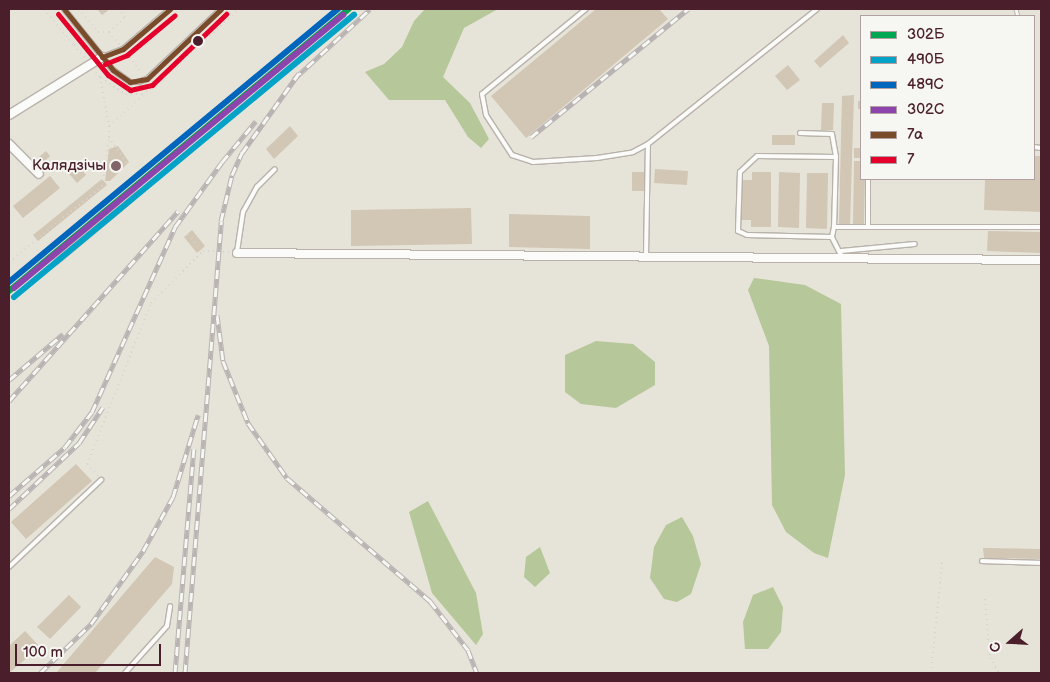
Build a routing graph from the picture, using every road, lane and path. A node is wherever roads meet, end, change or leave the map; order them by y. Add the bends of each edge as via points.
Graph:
1 (44, 9) edge
2 (64, 9) edge
3 (118, 9) edge
4 (170, 9) edge
5 (221, 9) edge
6 (239, 9) edge
7 (586, 9) edge
8 (817, 9) edge
9 (98, 32) dead end
10 (109, 32) dead end
11 (85, 36) junction
12 (74, 45) junction
13 (102, 57) junction
14 (89, 64) junction
15 (100, 77) junction
16 (145, 93) junction
17 (9, 115) edge
18 (109, 126) junction
19 (800, 134) dead end
20 (109, 138) junction
21 (9, 144) edge
22 (648, 144) junction
23 (836, 157) junction
24 (126, 164) dead end
25 (275, 169) dead end
26 (39, 174) dead end
27 (868, 180) edge
28 (106, 183) dead end
29 (102, 186) junction
30 (146, 187) dead end
31 (834, 227) junction
32 (868, 227) junction
33 (1041, 227) edge
34 (188, 234) dead end
35 (832, 238) junction
36 (915, 244) dead end
37 (203, 251) junction
38 (237, 253) junction
39 (842, 255) junction
40 (646, 256) junction
41 (1041, 260) edge
42 (9, 262) edge
43 (9, 301) edge
44 (102, 480) joint
45 (982, 561) dead end
46 (942, 562) dead end
47 (1041, 563) edge
48 (9, 567) edge
49 (985, 599) dead end
50 (170, 606) dead end
51 (126, 673) edge
52 (931, 673) edge
53 (999, 673) edge

1 - 12 path
2 - 11 lane
3 - 10 path via 126,17
4 - 13 lane via 123,49
5 - 13 lane via 148,79 130,82
6 - 16 path
7 - 22 lane via 482,94 486,115 512,155 533,162 597,158 633,152
8 - 22 lane
9 - 11 path
11 - 12 path
11 - 13 lane
12 - 14 path
13 - 14 street
14 - 15 path
14 - 17 street
15 - 16 path via 126,94
15 - 18 path
16 - 18 path
18 - 20 path
19 - 23 lane via 832,134
20 - 24 path
20 - 29 path
21 - 26 street
22 - 40 lane
23 - 31 lane
23 - 35 lane via 757,156 740,172 738,231 747,235
25 - 38 lane via 257,188 243,212
27 - 32 lane
28 - 29 path
29 - 42 path
30 - 43 path
31 - 32 lane
31 - 35 lane
32 - 33 lane
34 - 37 path
35 - 39 lane
36 - 39 lane
37 - 38 path
37 - 44 path via 151,303 87,464
38 - 40 street
39 - 40 street
39 - 41 street
44 - 48 lane
45 - 47 lane
46 - 52 path
49 - 53 path via 990,658
50 - 51 lane via 168,626

